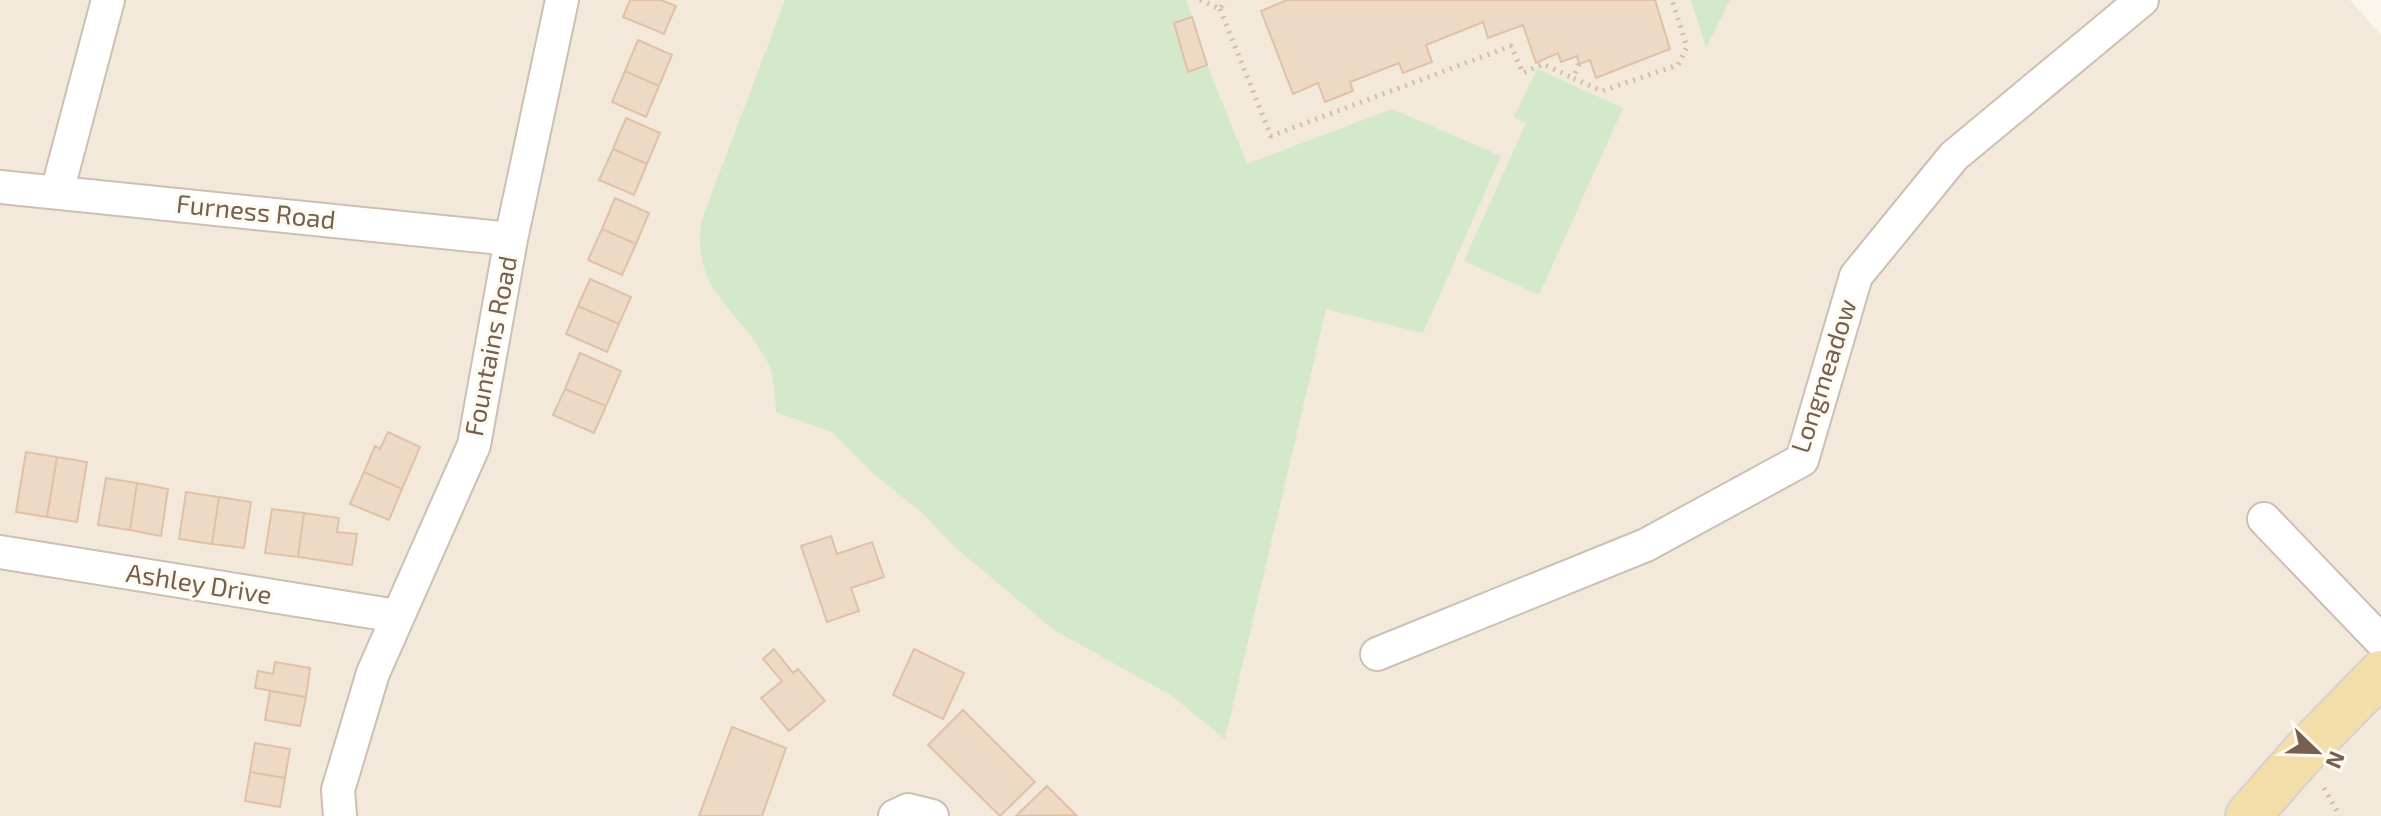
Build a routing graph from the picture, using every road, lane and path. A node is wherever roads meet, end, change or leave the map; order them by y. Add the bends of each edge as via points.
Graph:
1 (108, 0) edge
2 (562, 0) edge
3 (1200, 0) edge
4 (1225, 0) edge
5 (1672, 0) edge
6 (2142, 0) edge
7 (1220, 9) junction
8 (1579, 64) dead end
9 (1573, 78) junction
10 (0, 187) edge
11 (57, 192) junction
12 (511, 239) junction
13 (2264, 519) dead end
14 (0, 552) edge
15 (397, 616) junction
16 (2381, 641) edge
17 (1377, 654) dead end
18 (2381, 673) edge
19 (340, 816) edge
20 (895, 816) edge
21 (932, 816) edge
22 (2248, 816) edge

1 - 11 street
2 - 12 street, Fountains Road
3 - 7 path
4 - 7 path
5 - 9 path via 1687,47 1678,65 1602,91
6 - 17 street, Longmeadow via 1954,156 1856,276 1802,460 1646,545
7 - 9 path via 1271,136 1511,46 1523,73 1543,64
8 - 9 path
10 - 11 street, Furness Road
11 - 12 street, Furness Road
12 - 15 street, Fountains Road via 474,445
13 - 16 street
14 - 15 street, Ashley Drive
15 - 19 street, Fountains Road via 373,673 338,790
18 - 22 main road
20 - 21 street via 908,810

